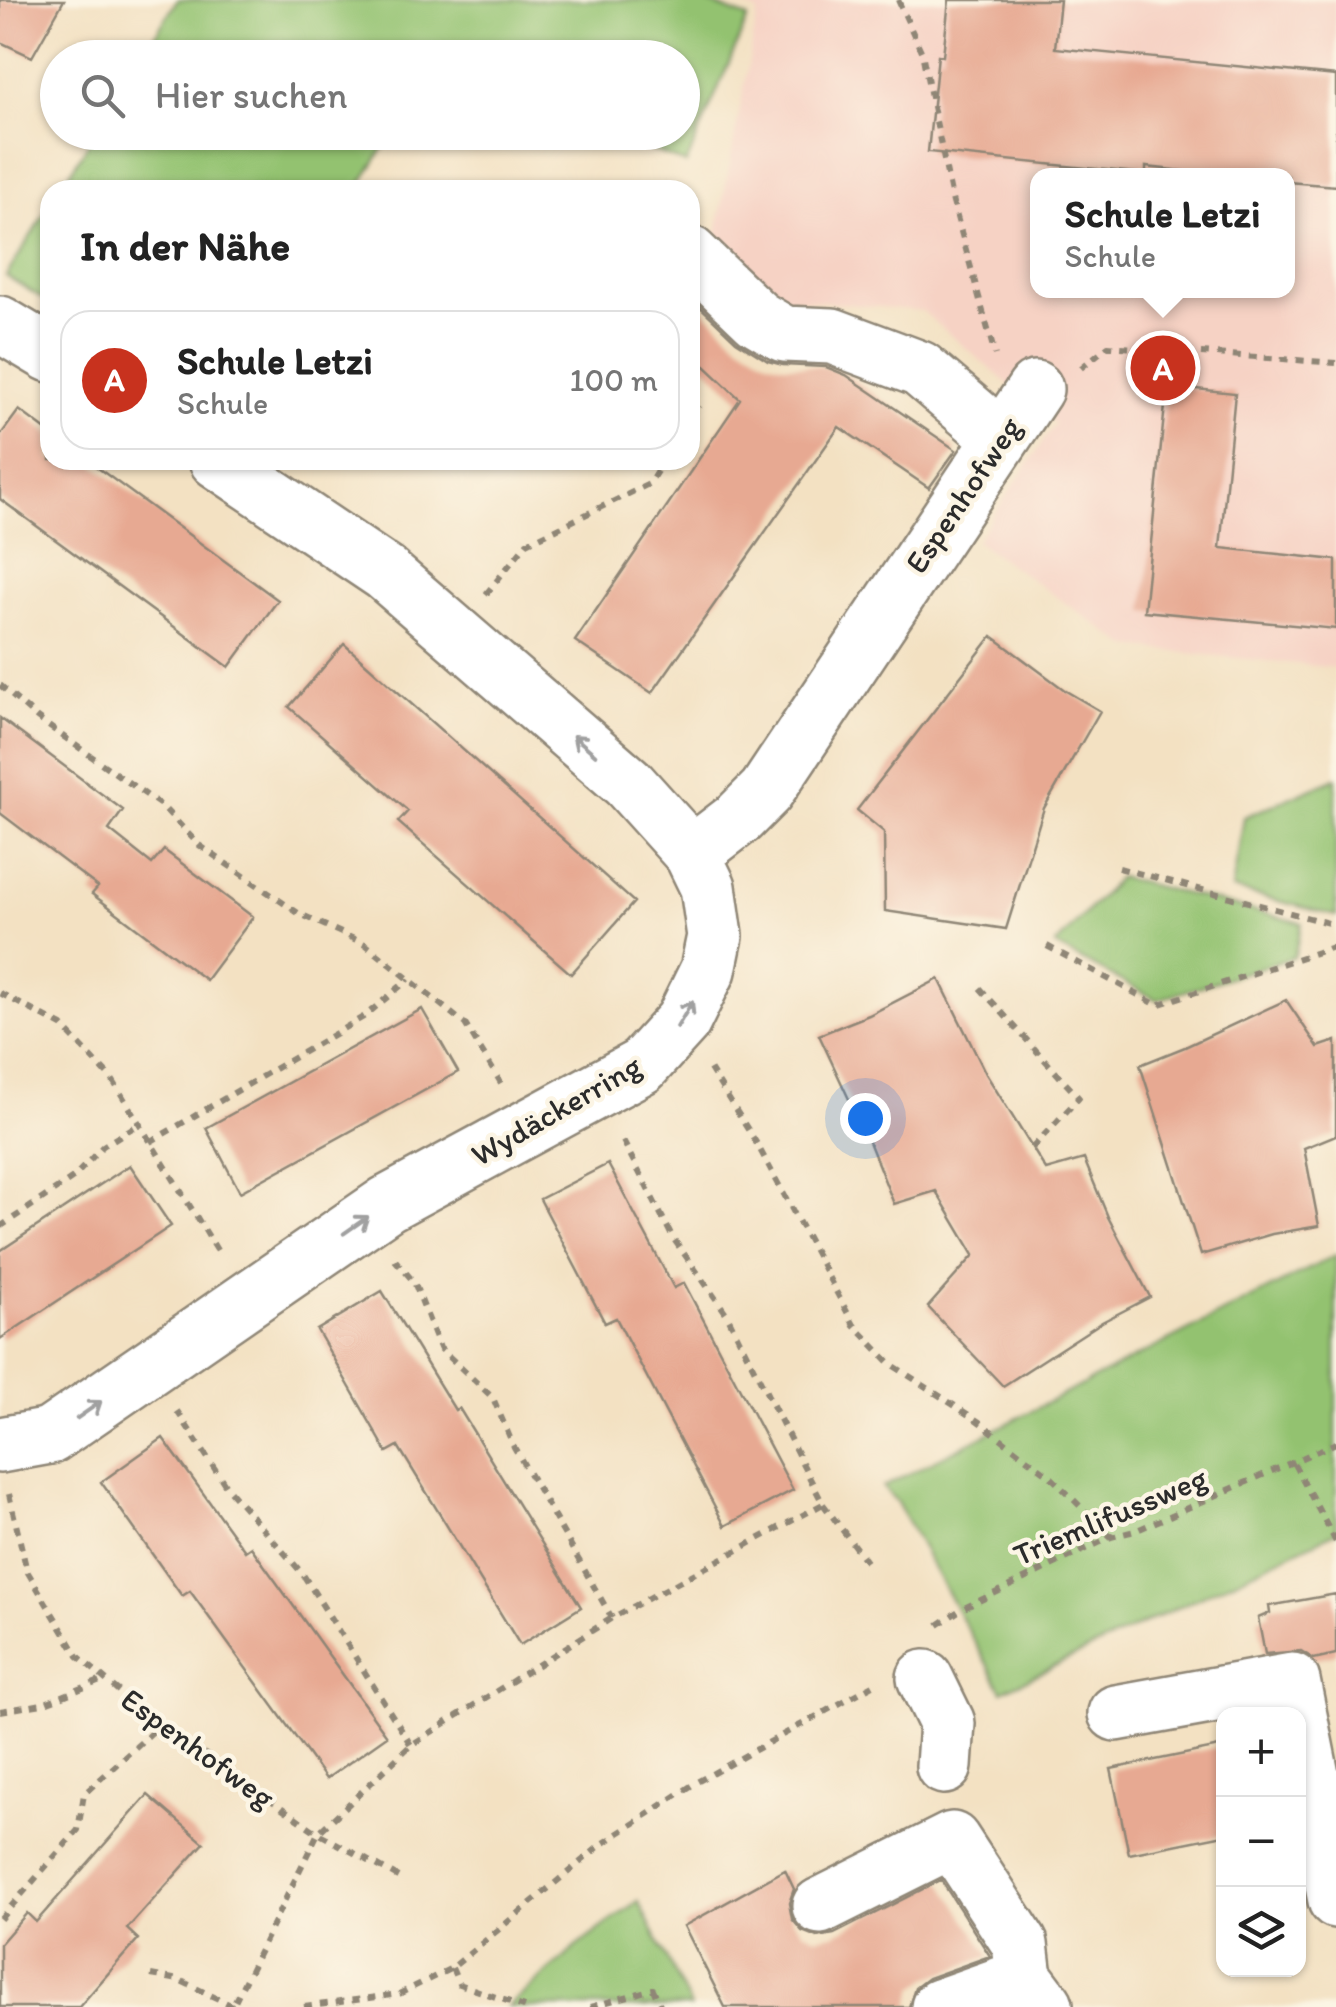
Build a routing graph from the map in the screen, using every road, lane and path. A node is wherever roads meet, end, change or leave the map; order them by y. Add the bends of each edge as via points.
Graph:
1 (898, 0) edge
2 (700, 264) edge
3 (0, 324) edge
4 (40, 348) edge
5 (1336, 363) edge
6 (1018, 412) junction
7 (233, 470) edge
8 (658, 470) edge
9 (482, 599) dead end
10 (0, 685) edge
11 (692, 854) junction
12 (1119, 868) dead end
13 (1336, 925) edge
14 (1046, 946) dead end
15 (1336, 946) edge
16 (410, 979) junction
17 (980, 988) dead end
18 (0, 993) edge
19 (709, 1067) dead end
20 (510, 1097) dead end
21 (139, 1124) junction
22 (615, 1125) dead end
23 (150, 1142) junction
24 (1032, 1148) dead end
25 (0, 1227) edge
26 (390, 1254) dead end
27 (224, 1260) dead end
28 (172, 1402) dead end
29 (1336, 1443) edge
30 (3, 1464) edge
31 (1294, 1464) junction
32 (823, 1504) junction
33 (1111, 1537) junction
34 (1336, 1542) edge
35 (870, 1567) dead end
36 (612, 1618) junction
37 (913, 1662) junction
38 (105, 1679) junction
39 (0, 1711) edge
40 (1116, 1713) dead end
41 (160, 1724) junction
42 (411, 1745) junction
43 (944, 1766) dead end
44 (318, 1833) junction
45 (398, 1877) dead end
46 (1336, 1900) edge
47 (820, 1906) dead end
48 (0, 1920) edge
49 (452, 1968) junction
50 (151, 1975) dead end
51 (1036, 1992) edge
52 (233, 2006) edge
53 (304, 2007) edge
54 (524, 2007) edge
55 (590, 2007) edge
56 (660, 2007) edge
57 (939, 2007) edge

1 - 6 path via 922,53 952,199 1000,373
2 - 6 street via 784,334 832,336
3 - 4 street
5 - 6 path, Espenhofweg via 1108,346 1086,361 1064,394
6 - 11 street, Espenhofweg via 766,791
11 -> 7 street, Wydäckerring via 628,783 385,573
8 - 9 path via 649,484 527,543
10 - 16 path via 162,806 199,845 298,913 365,944
30 -> 11 street, Wydäckerring via 387,1204 642,1066 684,1021 708,970 714,916
12 - 13 path
14 - 15 path via 1157,1004
16 - 20 path via 466,1024
16 - 23 path via 365,1016
17 - 24 path via 1079,1098
18 - 21 path via 62,1026 112,1079
19 - 33 path via 758,1144 854,1326 891,1364 1050,1476
21 - 23 path
21 - 25 path
22 - 32 path via 673,1238 726,1312
23 - 27 path
26 - 36 path via 414,1282 440,1348 494,1398 514,1447
28 - 42 path via 228,1489 302,1572
29 - 31 path, Triemlifussweg
30 - 38 path, Espenhofweg via 27,1571 78,1656
31 - 33 path, Triemlifussweg
31 - 34 path
32 - 35 path
32 - 36 path
33 - 37 path, Triemlifussweg via 960,1610
36 - 42 path
37 - 43 street via 947,1723
37 - 49 path, Triemlifussweg via 697,1782 601,1845
38 - 39 path via 44,1704
38 - 41 path, Espenhofweg
40 - 46 street via 1292,1682
41 - 44 path, Espenhofweg
41 - 48 path via 84,1794 78,1830
42 - 44 path
44 - 45 path, Espenhofweg
44 - 52 path
47 - 51 street via 952,1840 1020,1944
49 - 53 path, Triemlifussweg via 399,1994
49 - 54 path via 459,1984
50 - 52 path via 179,1980
51 - 57 street
55 - 56 path via 652,1988

